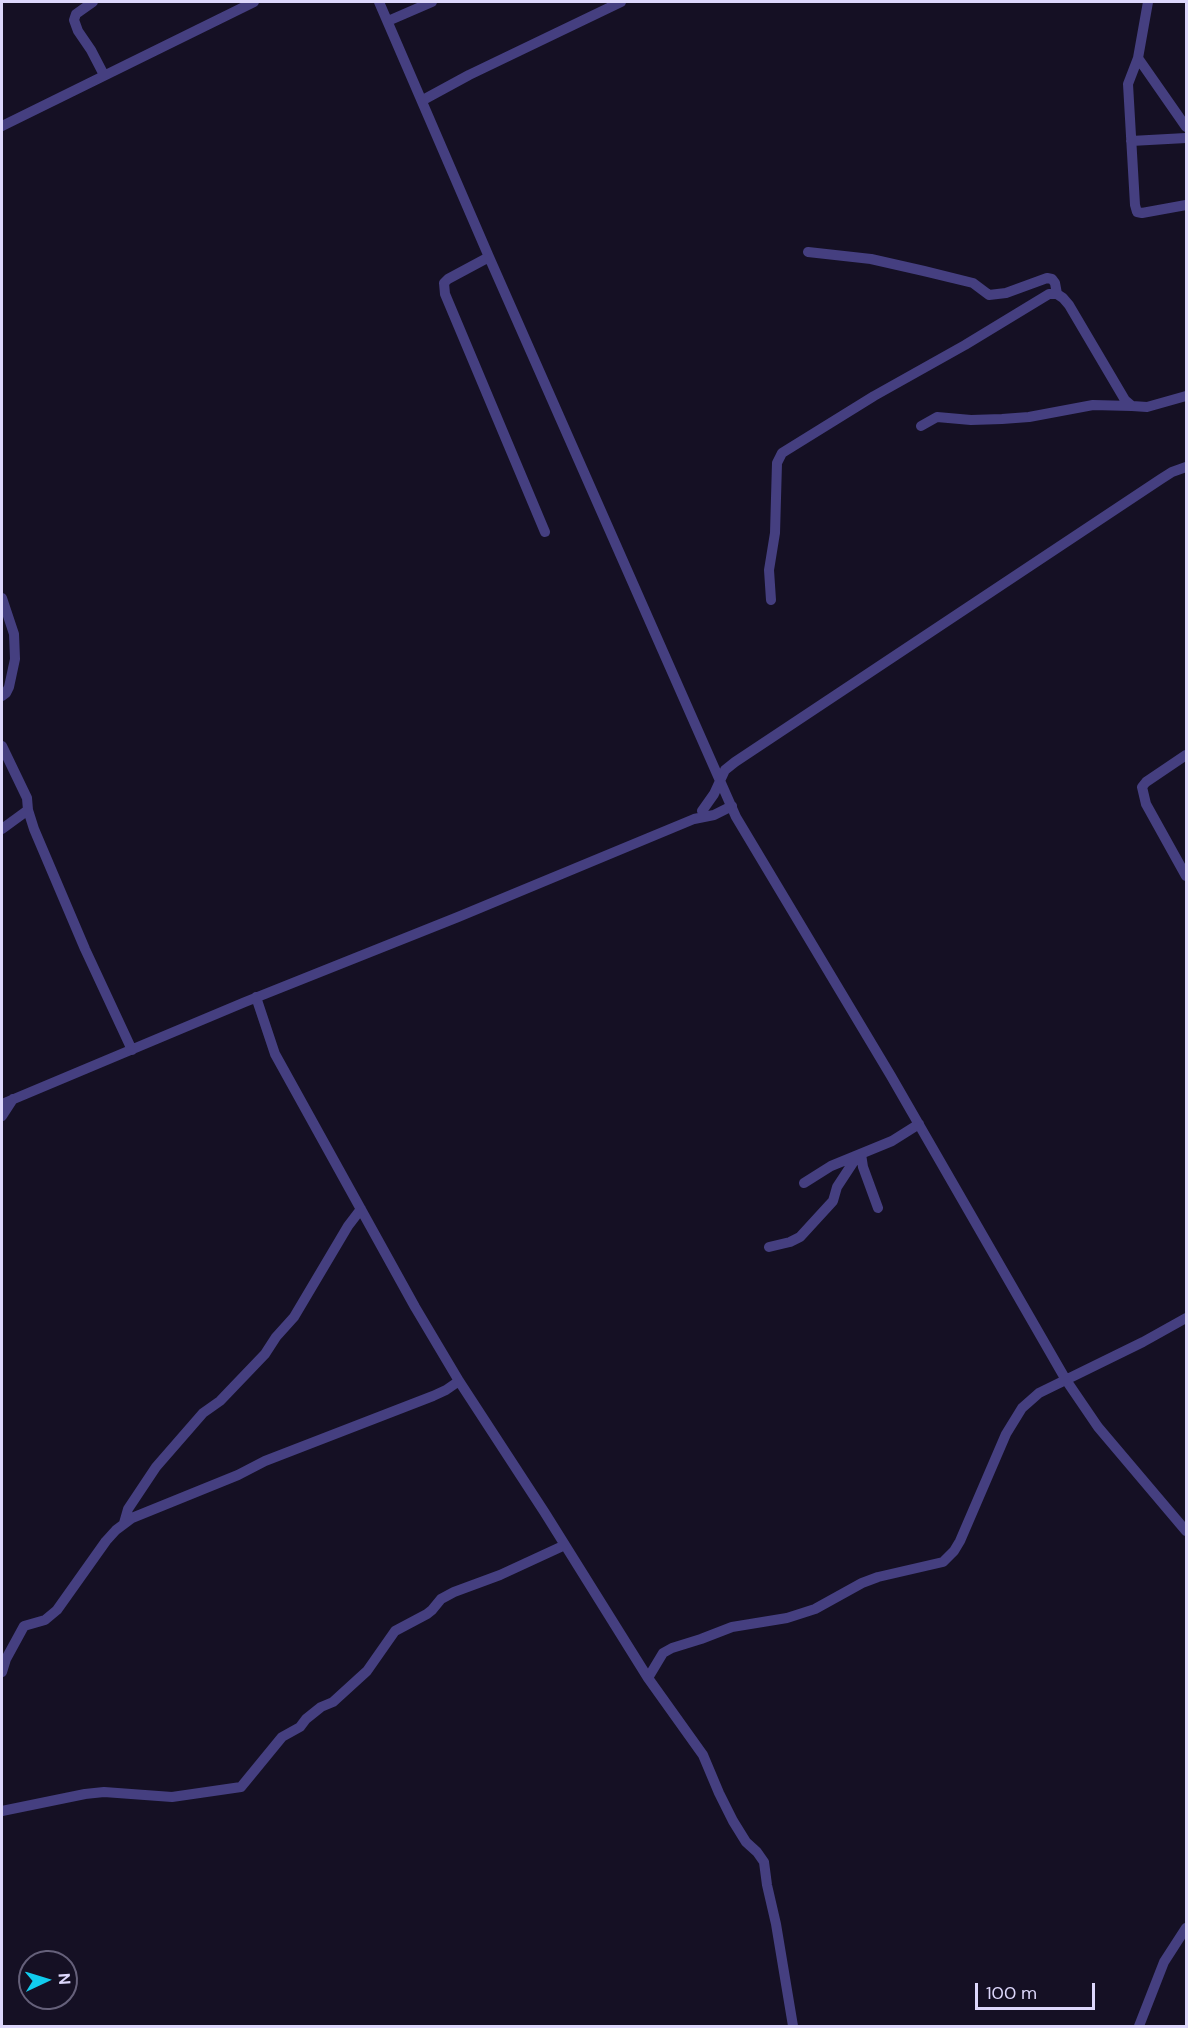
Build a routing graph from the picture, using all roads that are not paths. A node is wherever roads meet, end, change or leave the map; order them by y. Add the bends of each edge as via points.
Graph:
1 (93, 2) edge
2 (254, 2) edge
3 (379, 2) edge
4 (432, 2) edge
5 (621, 2) edge
6 (1148, 2) edge
7 (388, 21) junction
8 (1138, 58) junction
9 (104, 75) junction
10 (423, 100) junction
11 (2, 126) edge
12 (1186, 127) edge
13 (1186, 138) edge
14 (1131, 141) junction
15 (1186, 205) edge
16 (808, 252) dead end
17 (489, 257) junction
18 (1057, 294) junction
19 (1186, 396) edge
20 (1132, 406) junction
21 (921, 426) dead end
22 (1186, 466) edge
23 (545, 532) dead end
24 (2, 598) edge
25 (771, 600) dead end
26 (2, 696) edge
27 (2, 746) edge
28 (1186, 755) edge
29 (719, 780) junction
30 (732, 807) junction
31 (28, 810) junction
32 (708, 813) junction
33 (2, 829) edge
34 (1182, 856) edge
35 (1186, 876) edge
36 (256, 998) junction
37 (132, 1050) junction
38 (13, 1099) junction
39 (2, 1104) edge
40 (2, 1116) edge
41 (919, 1124) junction
42 (860, 1155) junction
43 (804, 1183) dead end
44 (878, 1208) dead end
45 (361, 1209) junction
46 (769, 1247) dead end
47 (1186, 1318) edge
48 (1066, 1380) junction
49 (459, 1381) junction
50 (124, 1523) junction
51 (1186, 1531) edge
52 (565, 1545) junction
53 (2, 1672) edge
54 (648, 1678) junction
55 (2, 1811) edge
56 (1186, 1928) edge
57 (793, 2026) edge
58 (1139, 2026) edge

1 - 9 street via 74,20
2 - 9 street
3 - 7 street
4 - 7 street
5 - 10 street
6 - 8 street
7 - 10 street
8 - 12 street
8 - 14 street via 1128,84
9 - 11 street
10 - 17 street
13 - 14 street
14 - 15 street via 1137,212
16 - 18 street via 924,270 973,283 989,295 1047,278 1055,283
17 - 23 street via 448,279 444,283 445,294
17 - 29 street
18 - 20 street via 1069,305
18 - 25 street via 1040,299 782,453 777,463 775,533 769,570
19 - 20 street via 1147,407
20 - 21 street via 1093,405 1002,419 938,417
22 - 29 street via 1161,478 890,657 735,762
24 - 26 street via 14,634 15,659 9,687
27 - 31 street via 27,798
28 - 34 street via 1142,787 1146,804
29 - 30 street
29 - 32 street
30 - 32 street
30 - 32 street
30 - 41 street
31 - 33 street
31 - 37 street
32 - 36 street
34 - 35 street
36 - 37 street
36 - 45 street via 275,1054
37 - 38 street
38 - 39 street
38 - 40 street
41 - 42 street
41 - 48 street
42 - 43 street via 831,1166
42 - 44 street
42 - 46 street via 837,1187 833,1201 800,1237
45 - 49 street
45 - 50 street via 294,1317 265,1354 220,1401 203,1413 156,1467 128,1509
47 - 48 street
48 - 51 street via 1098,1427
48 - 54 street via 1039,1393 1022,1408 1006,1434 960,1540 943,1562 878,1576 815,1609 732,1627 672,1648 663,1653
49 - 50 street via 434,1396 265,1461
49 - 52 street
50 - 53 street via 106,1541 57,1610 45,1620 24,1626
52 - 54 street
52 - 55 street via 454,1592 395,1631 367,1671 333,1702 282,1737 240,1787 172,1797 104,1792
54 - 57 street via 703,1755 733,1821 764,1862
56 - 58 street via 1164,1962

